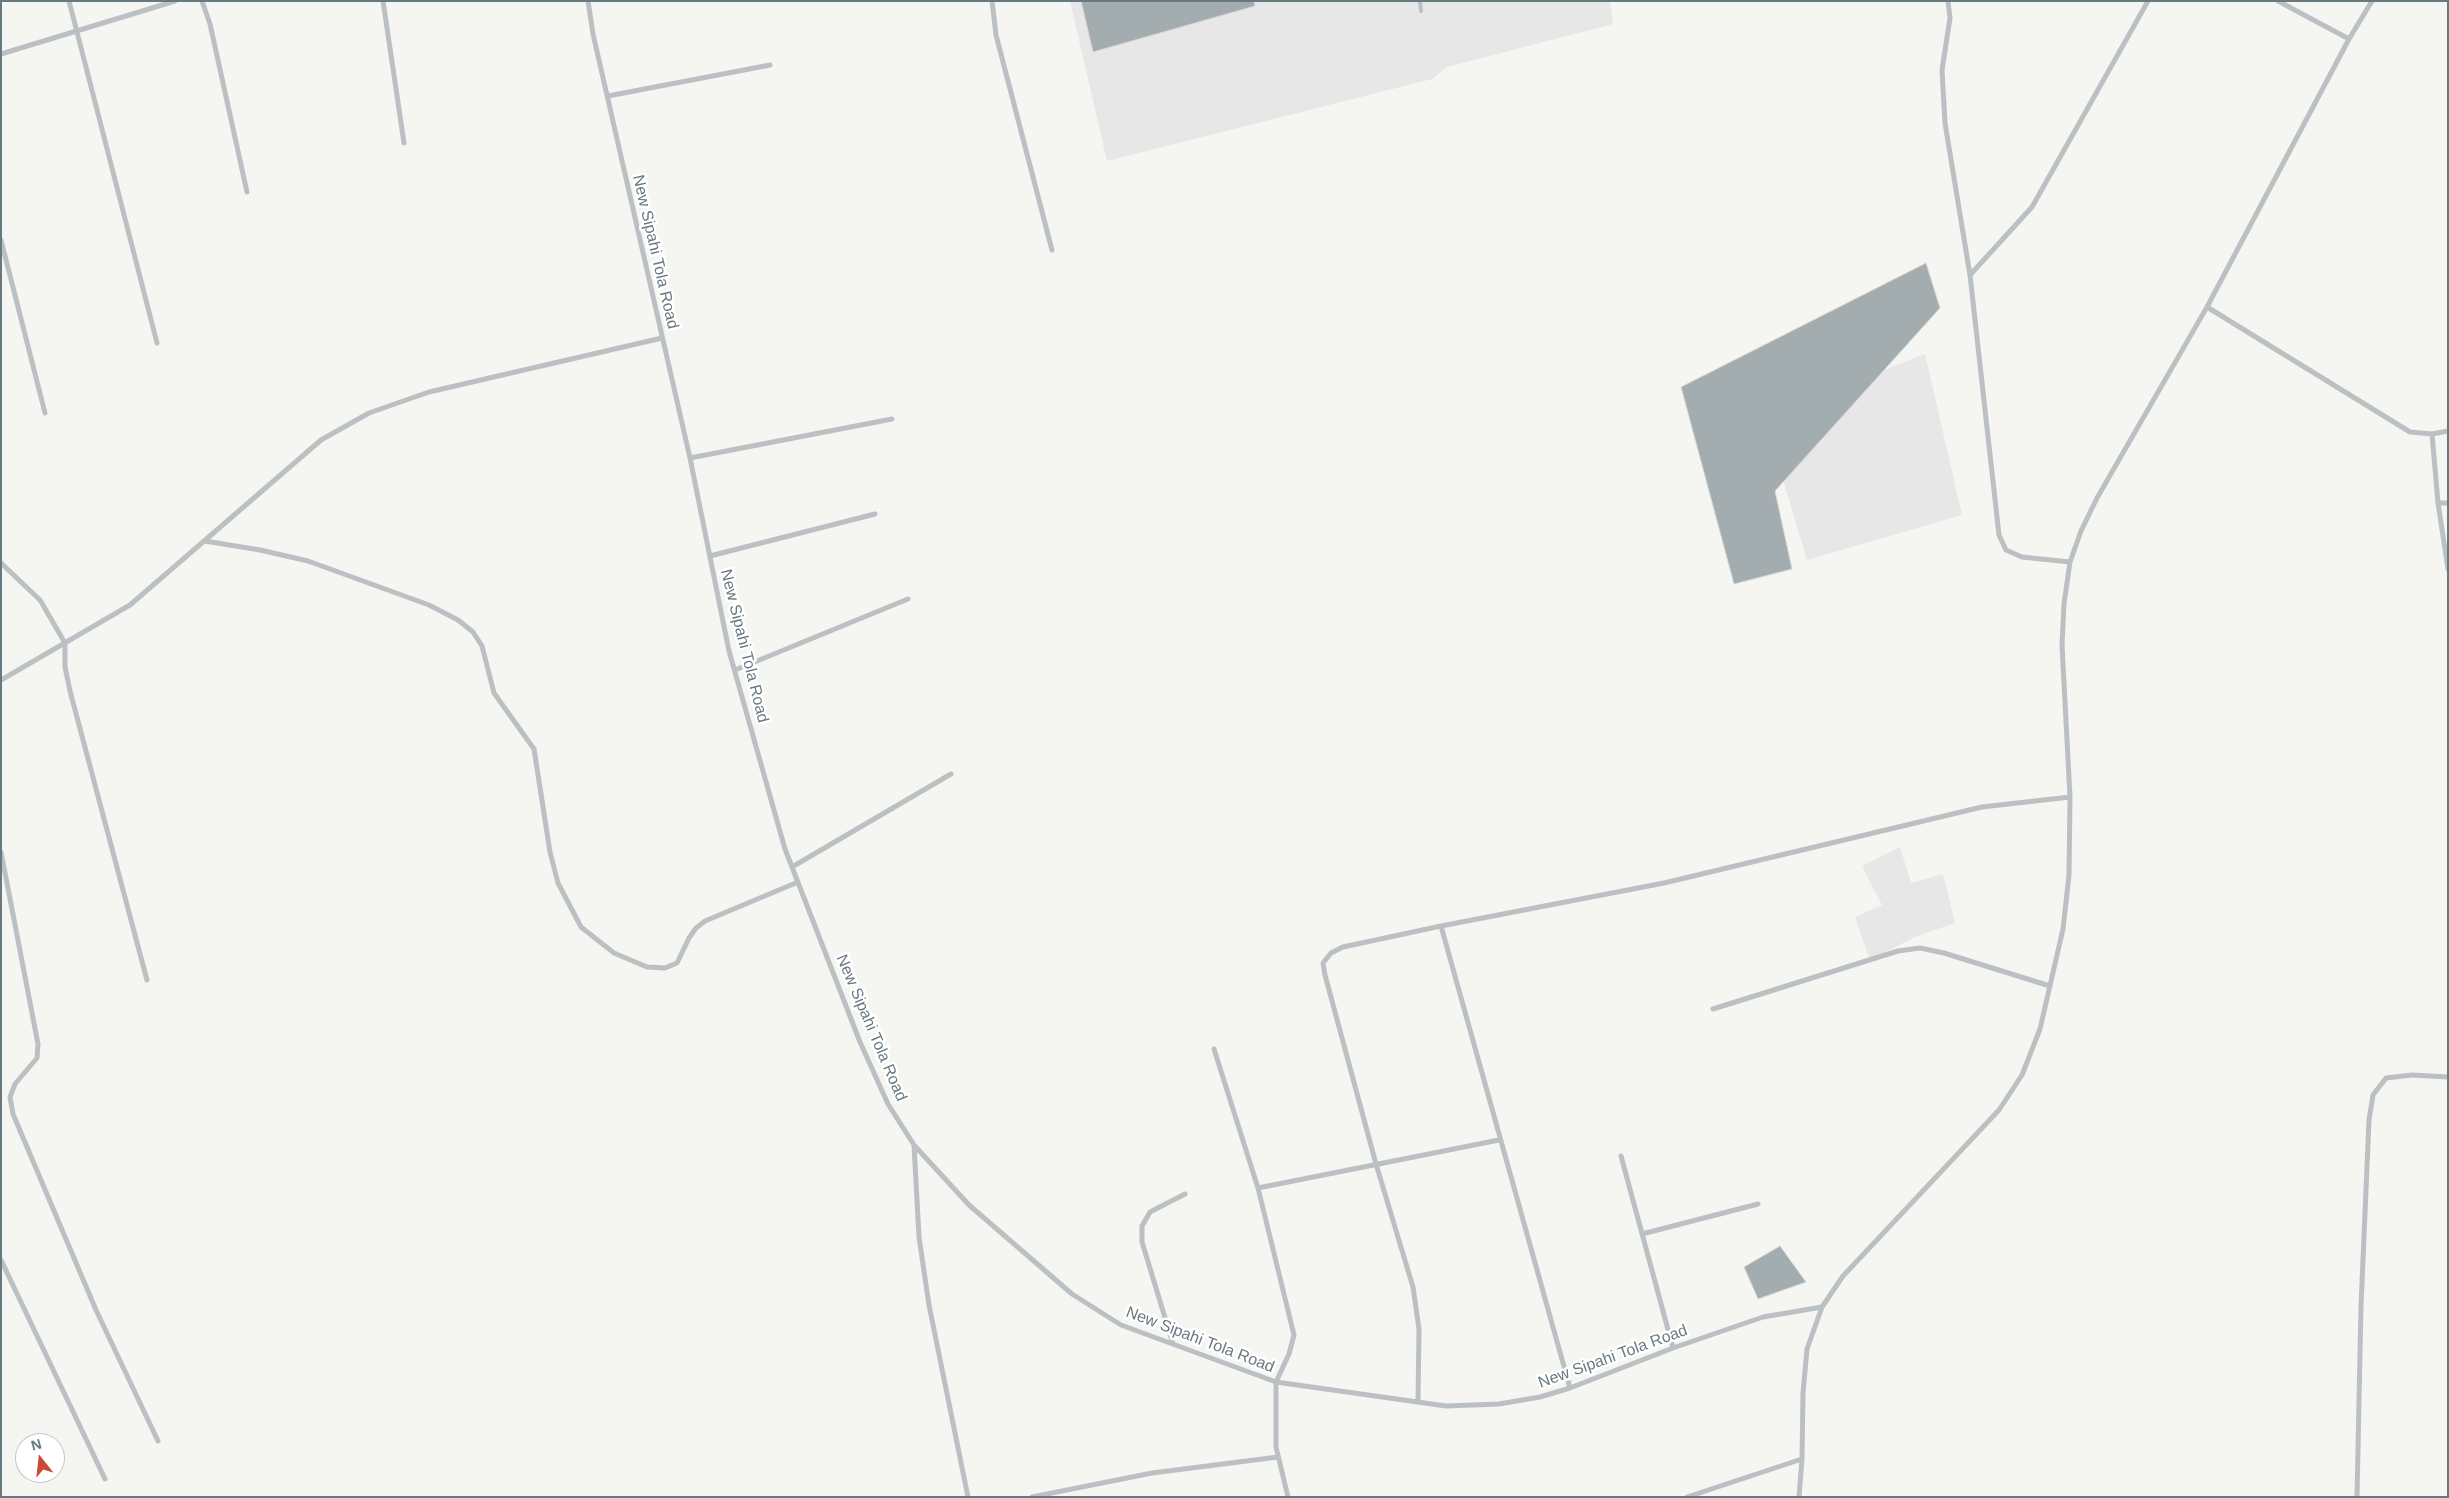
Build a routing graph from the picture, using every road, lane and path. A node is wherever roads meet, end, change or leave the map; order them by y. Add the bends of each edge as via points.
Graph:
1 (69, 1) edge
2 (175, 1) edge
3 (202, 1) edge
4 (383, 1) edge
5 (588, 1) edge
6 (992, 1) edge
7 (1420, 1) edge
8 (1948, 1) edge
9 (2148, 1) edge
10 (2278, 1) edge
11 (2372, 1) edge
12 (1421, 11) dead end
13 (75, 31) junction
14 (2349, 39) junction
15 (1, 54) edge
16 (770, 65) dead end
17 (608, 96) junction
18 (404, 143) dead end
19 (247, 192) dead end
20 (1, 240) edge
21 (1052, 250) dead end
22 (1970, 275) junction
23 (2207, 307) junction
24 (662, 338) junction
25 (157, 343) dead end
26 (45, 413) dead end
27 (892, 419) dead end
28 (2448, 431) edge
29 (2432, 434) junction
30 (690, 458) junction
31 (2438, 503) junction
32 (2448, 503) edge
33 (874, 514) dead end
34 (205, 541) junction
35 (710, 556) junction
36 (2070, 562) junction
37 (1, 563) edge
38 (2448, 569) edge
39 (908, 599) dead end
40 (65, 643) junction
41 (735, 670) junction
42 (1, 680) edge
43 (951, 774) dead end
44 (2070, 797) junction
45 (1, 852) edge
46 (792, 867) junction
47 (798, 882) junction
48 (1441, 926) junction
49 (147, 980) dead end
50 (2050, 986) junction
51 (1713, 1009) dead end
52 (1214, 1049) dead end
53 (2448, 1077) edge
54 (1499, 1140) junction
55 (914, 1145) junction
56 (1621, 1156) dead end
57 (1376, 1164) junction
58 (1258, 1188) junction
59 (1185, 1194) dead end
60 (1758, 1204) dead end
61 (1642, 1234) junction
62 (1, 1260) edge
63 (1822, 1306) junction
64 (1173, 1344) junction
65 (1673, 1348) junction
66 (1276, 1382) junction
67 (1570, 1388) junction
68 (1418, 1402) junction
69 (158, 1441) dead end
70 (1278, 1457) junction
71 (1802, 1459) junction
72 (105, 1479) dead end
73 (968, 1497) edge
74 (1032, 1497) edge
75 (1288, 1497) edge
76 (1687, 1497) edge
77 (1799, 1497) edge
78 (2357, 1497) edge

1 - 13 street
2 - 13 street
3 - 19 street via 210,24
4 - 18 street
5 - 17 street, New Sipahi Tola Road
6 - 21 street via 996,35
7 - 12 lane
8 - 22 street via 1950,18 1942,70 1945,123
9 - 22 street via 2032,207
10 - 14 street
11 - 14 street
13 - 15 street
13 - 25 street
14 - 23 street
16 - 17 street
17 - 24 street, New Sipahi Tola Road
20 - 26 street
22 - 36 street via 1999,535 2006,550 2022,557
23 - 29 street via 2410,432
23 - 36 street via 2097,498
24 - 30 street, New Sipahi Tola Road
24 - 34 street via 429,392 368,413 321,440
27 - 30 street
28 - 29 street
29 - 31 street
30 - 35 street, New Sipahi Tola Road
31 - 32 street
31 - 38 street
33 - 35 street
34 - 40 street via 130,605
34 - 47 street via 260,550 326,568 429,605 473,632 482,646 494,693 534,749 558,883 581,927 614,953 647,967 665,968 677,963 696,928 705,921
35 - 41 street, New Sipahi Tola Road
36 - 44 street via 2062,645
37 - 40 street via 40,600
39 - 41 street
40 - 42 street
40 - 49 street via 70,691
41 - 46 street, New Sipahi Tola Road
43 - 46 street
44 - 48 street via 1982,807 1664,882
44 - 50 street via 2069,876 2063,929
45 - 69 street via 38,1044 37,1058 10,1097 12,1114 96,1310
46 - 47 street, New Sipahi Tola Road
47 - 55 street, New Sipahi Tola Road via 860,1042 888,1104
48 - 54 street
48 - 57 street via 1343,948 1331,952 1323,963
50 - 51 street via 1920,948 1898,951
50 - 63 street via 2040,1029 2022,1075 1999,1110 1843,1276
52 - 58 street
53 - 78 street via 2412,1074 2386,1078 2374,1095 2369,1120 2361,1296
54 - 57 street
54 - 67 street
55 - 64 street, New Sipahi Tola Road via 969,1204 1072,1294 1121,1324
55 - 73 street via 919,1237 929,1305
56 - 61 street
57 - 58 street
57 - 68 street via 1413,1287 1420,1329
58 - 66 street via 1294,1335
59 - 64 street via 1150,1212 1142,1226 1142,1242
60 - 61 street
61 - 65 street
62 - 72 street
63 - 65 street, New Sipahi Tola Road via 1764,1317
63 - 71 street via 1807,1349
64 - 66 street, New Sipahi Tola Road
65 - 67 street, New Sipahi Tola Road
66 - 68 street, New Sipahi Tola Road
66 - 70 street
67 - 68 street, New Sipahi Tola Road via 1499,1404 1446,1406
70 - 74 street via 1152,1473
70 - 75 street
71 - 76 street
71 - 77 street

